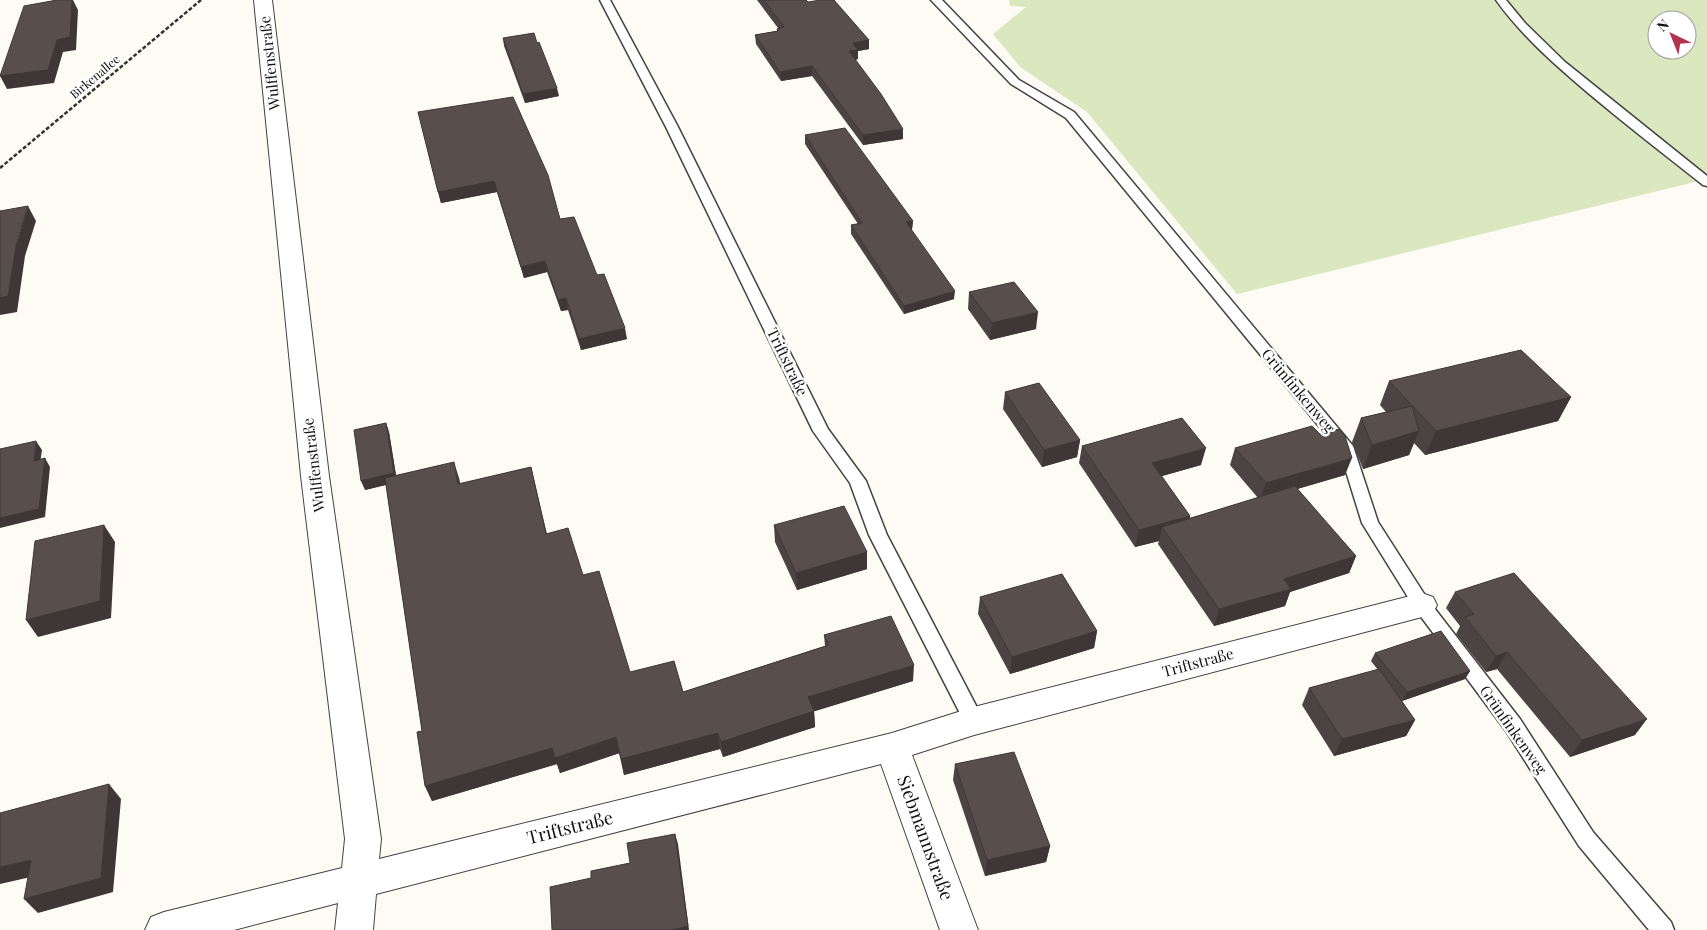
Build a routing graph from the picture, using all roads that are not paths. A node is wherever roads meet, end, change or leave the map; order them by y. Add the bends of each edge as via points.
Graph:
1 (263, 0) edge
2 (605, 0) edge
3 (936, 0) edge
4 (1501, 0) edge
5 (1707, 182) edge
6 (1422, 605) junction
7 (974, 722) junction
8 (892, 747) junction
9 (360, 880) junction
10 (164, 930) edge
11 (354, 930) edge
12 (959, 930) edge
13 (1663, 930) edge

1 - 9 street, Wulffenstraße via 315,476 364,839
2 - 7 lane, Triftstraße via 672,127 821,431 858,481 878,535
3 - 6 lane, Grünfinkenweg via 1016,82 1070,115 1347,450 1370,523
4 - 5 lane via 1510,13 1584,84
6 - 7 street, Triftstraße
6 - 13 lane, Grünfinkenweg via 1513,725 1586,839
7 - 8 street, Triftstraße
8 - 9 street, Triftstraße
8 - 12 street, Siebmannstraße
9 - 10 street, Triftstraße
9 - 11 street, Wulffenstraße

